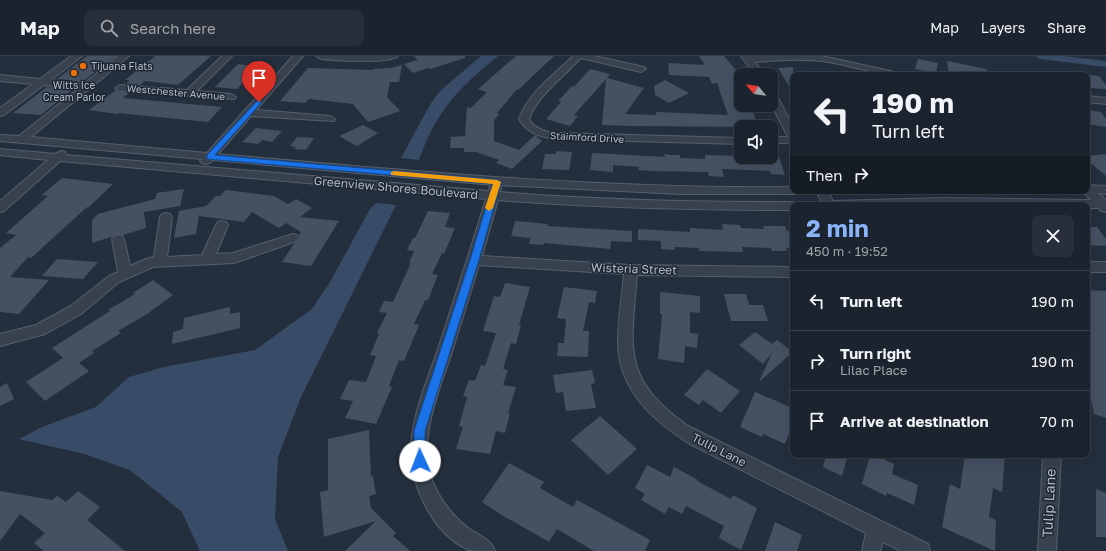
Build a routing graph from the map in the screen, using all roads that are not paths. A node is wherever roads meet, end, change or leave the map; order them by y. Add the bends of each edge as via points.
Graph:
1 (78, 56) edge
2 (124, 56) edge
3 (227, 56) edge
4 (298, 56) edge
5 (321, 56) edge
6 (393, 56) edge
7 (578, 56) edge
8 (582, 56) edge
9 (748, 58) edge
10 (755, 68) edge
11 (640, 69) dead end
12 (884, 72) edge
13 (0, 78) edge
14 (43, 81) junction
15 (80, 85) dead end
16 (120, 88) dead end
17 (189, 94) junction
18 (231, 97) dead end
19 (1090, 99) edge
20 (1106, 101) edge
21 (0, 105) edge
22 (778, 107) edge
23 (250, 112) junction
24 (0, 113) edge
25 (330, 119) dead end
26 (790, 130) edge
27 (0, 138) edge
28 (21, 140) junction
29 (778, 140) edge
30 (790, 140) edge
31 (734, 141) edge
32 (71, 144) junction
33 (0, 152) edge
34 (56, 157) junction
35 (209, 157) junction
36 (198, 171) junction
37 (495, 189) junction
38 (1090, 189) edge
39 (1106, 190) edge
40 (790, 191) edge
41 (1090, 191) edge
42 (3, 203) edge
43 (790, 206) edge
44 (1090, 206) edge
45 (1104, 206) edge
46 (166, 217) dead end
47 (222, 225) dead end
48 (293, 238) dead end
49 (118, 239) dead end
50 (209, 259) junction
51 (474, 260) junction
52 (160, 262) junction
53 (1090, 267) edge
54 (1106, 267) edge
55 (631, 270) junction
56 (790, 272) edge
57 (125, 274) junction
58 (0, 340) edge
59 (1052, 458) edge
60 (876, 529) junction
61 (486, 551) edge
62 (870, 551) edge
63 (921, 551) edge
64 (1047, 551) edge

1 - 14 street
2 - 28 street
3 - 17 street
4 - 23 street
5 - 6 street via 367,59
7 - 31 street, Staimford Drive via 525,112 526,123 534,131 556,136
8 - 11 street
9 - 10 street
9 - 12 street via 817,58
13 - 14 street
14 - 15 street
14 - 21 street
14 - 24 street
16 - 17 street, Westchester Avenue
17 - 18 street, Westchester Avenue
19 - 20 street
22 - 26 street
23 - 25 street
23 - 35 street
27 - 28 street, Greenview Shores Boulevard
28 - 32 street, Greenview Shores Boulevard
29 - 30 street
32 - 34 street
32 - 35 street, Greenview Shores Boulevard
33 - 34 street, Greenview Shores Boulevard
34 - 36 street, Greenview Shores Boulevard
34 - 42 street
35 - 36 street
35 - 37 street, Greenview Shores Boulevard
36 - 37 street, Greenview Shores Boulevard
37 - 40 street, Greenview Shores Boulevard
37 - 43 street, Greenview Shores Boulevard via 644,205
37 - 51 street
38 - 39 street
41 - 45 street
44 - 45 street
46 - 52 street
47 - 50 street
48 - 50 street via 234,258
49 - 57 street
50 - 52 street
51 - 55 street, Wisteria Street
51 - 61 street via 425,411 418,450 423,479 438,510 461,534
52 - 57 street via 150,262
53 - 54 street
55 - 56 street, Wisteria Street
55 - 60 street, Tulip Lane via 625,343 627,359 632,375 652,406 667,420 696,439
57 - 58 street via 114,279 76,310 40,330
59 - 64 street, Tulip Lane
60 - 62 street
60 - 63 street, Tulip Lane

